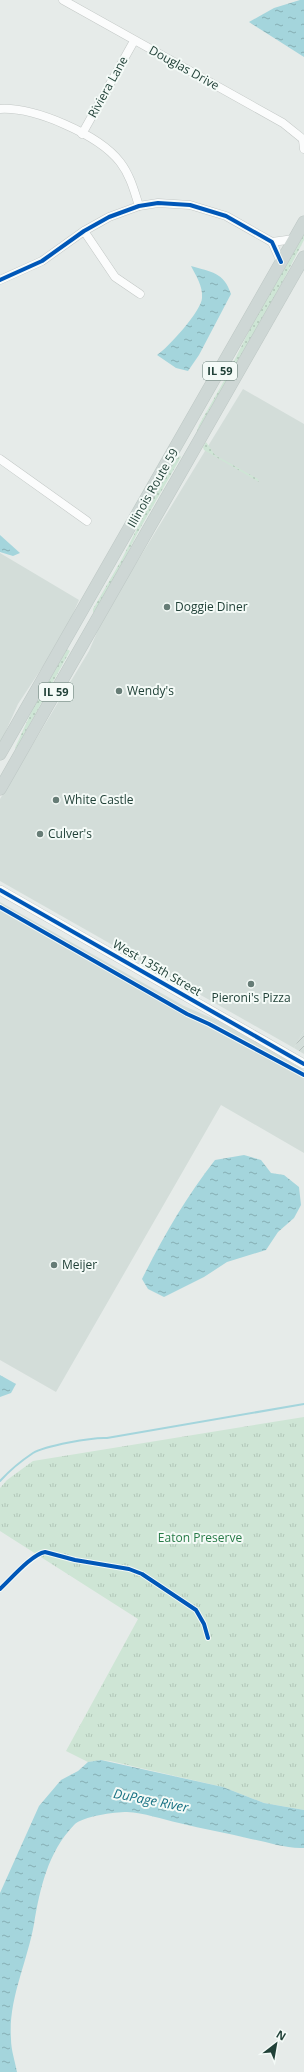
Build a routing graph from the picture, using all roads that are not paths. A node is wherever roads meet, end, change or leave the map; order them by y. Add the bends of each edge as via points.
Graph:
1 (63, 0) edge
2 (134, 40) junction
3 (0, 109) edge
4 (82, 134) junction
5 (304, 140) edge
6 (304, 149) edge
7 (139, 206) junction
8 (304, 222) edge
9 (84, 231) junction
10 (294, 240) junction
11 (272, 242) junction
12 (304, 257) edge
13 (281, 262) junction
14 (0, 280) edge
15 (140, 294) dead end
16 (183, 435) junction
17 (195, 450) junction
18 (0, 459) edge
19 (87, 522) dead end
20 (0, 754) edge
21 (0, 789) edge
22 (0, 890) edge
23 (304, 1064) edge

1 - 2 street, Douglas Drive
2 - 4 street, Riviera Lane
2 - 5 street, Douglas Drive via 283,123
3 - 4 street via 30,111 53,118
4 - 7 street via 106,148 119,161 130,177
5 - 6 street, Douglas Drive
7 - 9 street via 109,217
7 - 11 street via 167,203 201,207 226,216
8 - 10 main road, Illinois Route 59 / IL 59
9 - 14 street via 42,261
9 - 15 street via 115,277
10 - 11 street
10 - 13 main road, Illinois Route 59 / IL 59
11 - 13 street
12 - 17 main road, Illinois Route 59 / IL 59
13 - 16 main road, Illinois Route 59 / IL 59
16 - 17 main road
16 - 20 main road, Illinois Route 59 / IL 59
17 - 21 main road, Illinois Route 59 / IL 59
18 - 19 street
22 - 23 street, West 135th Street

